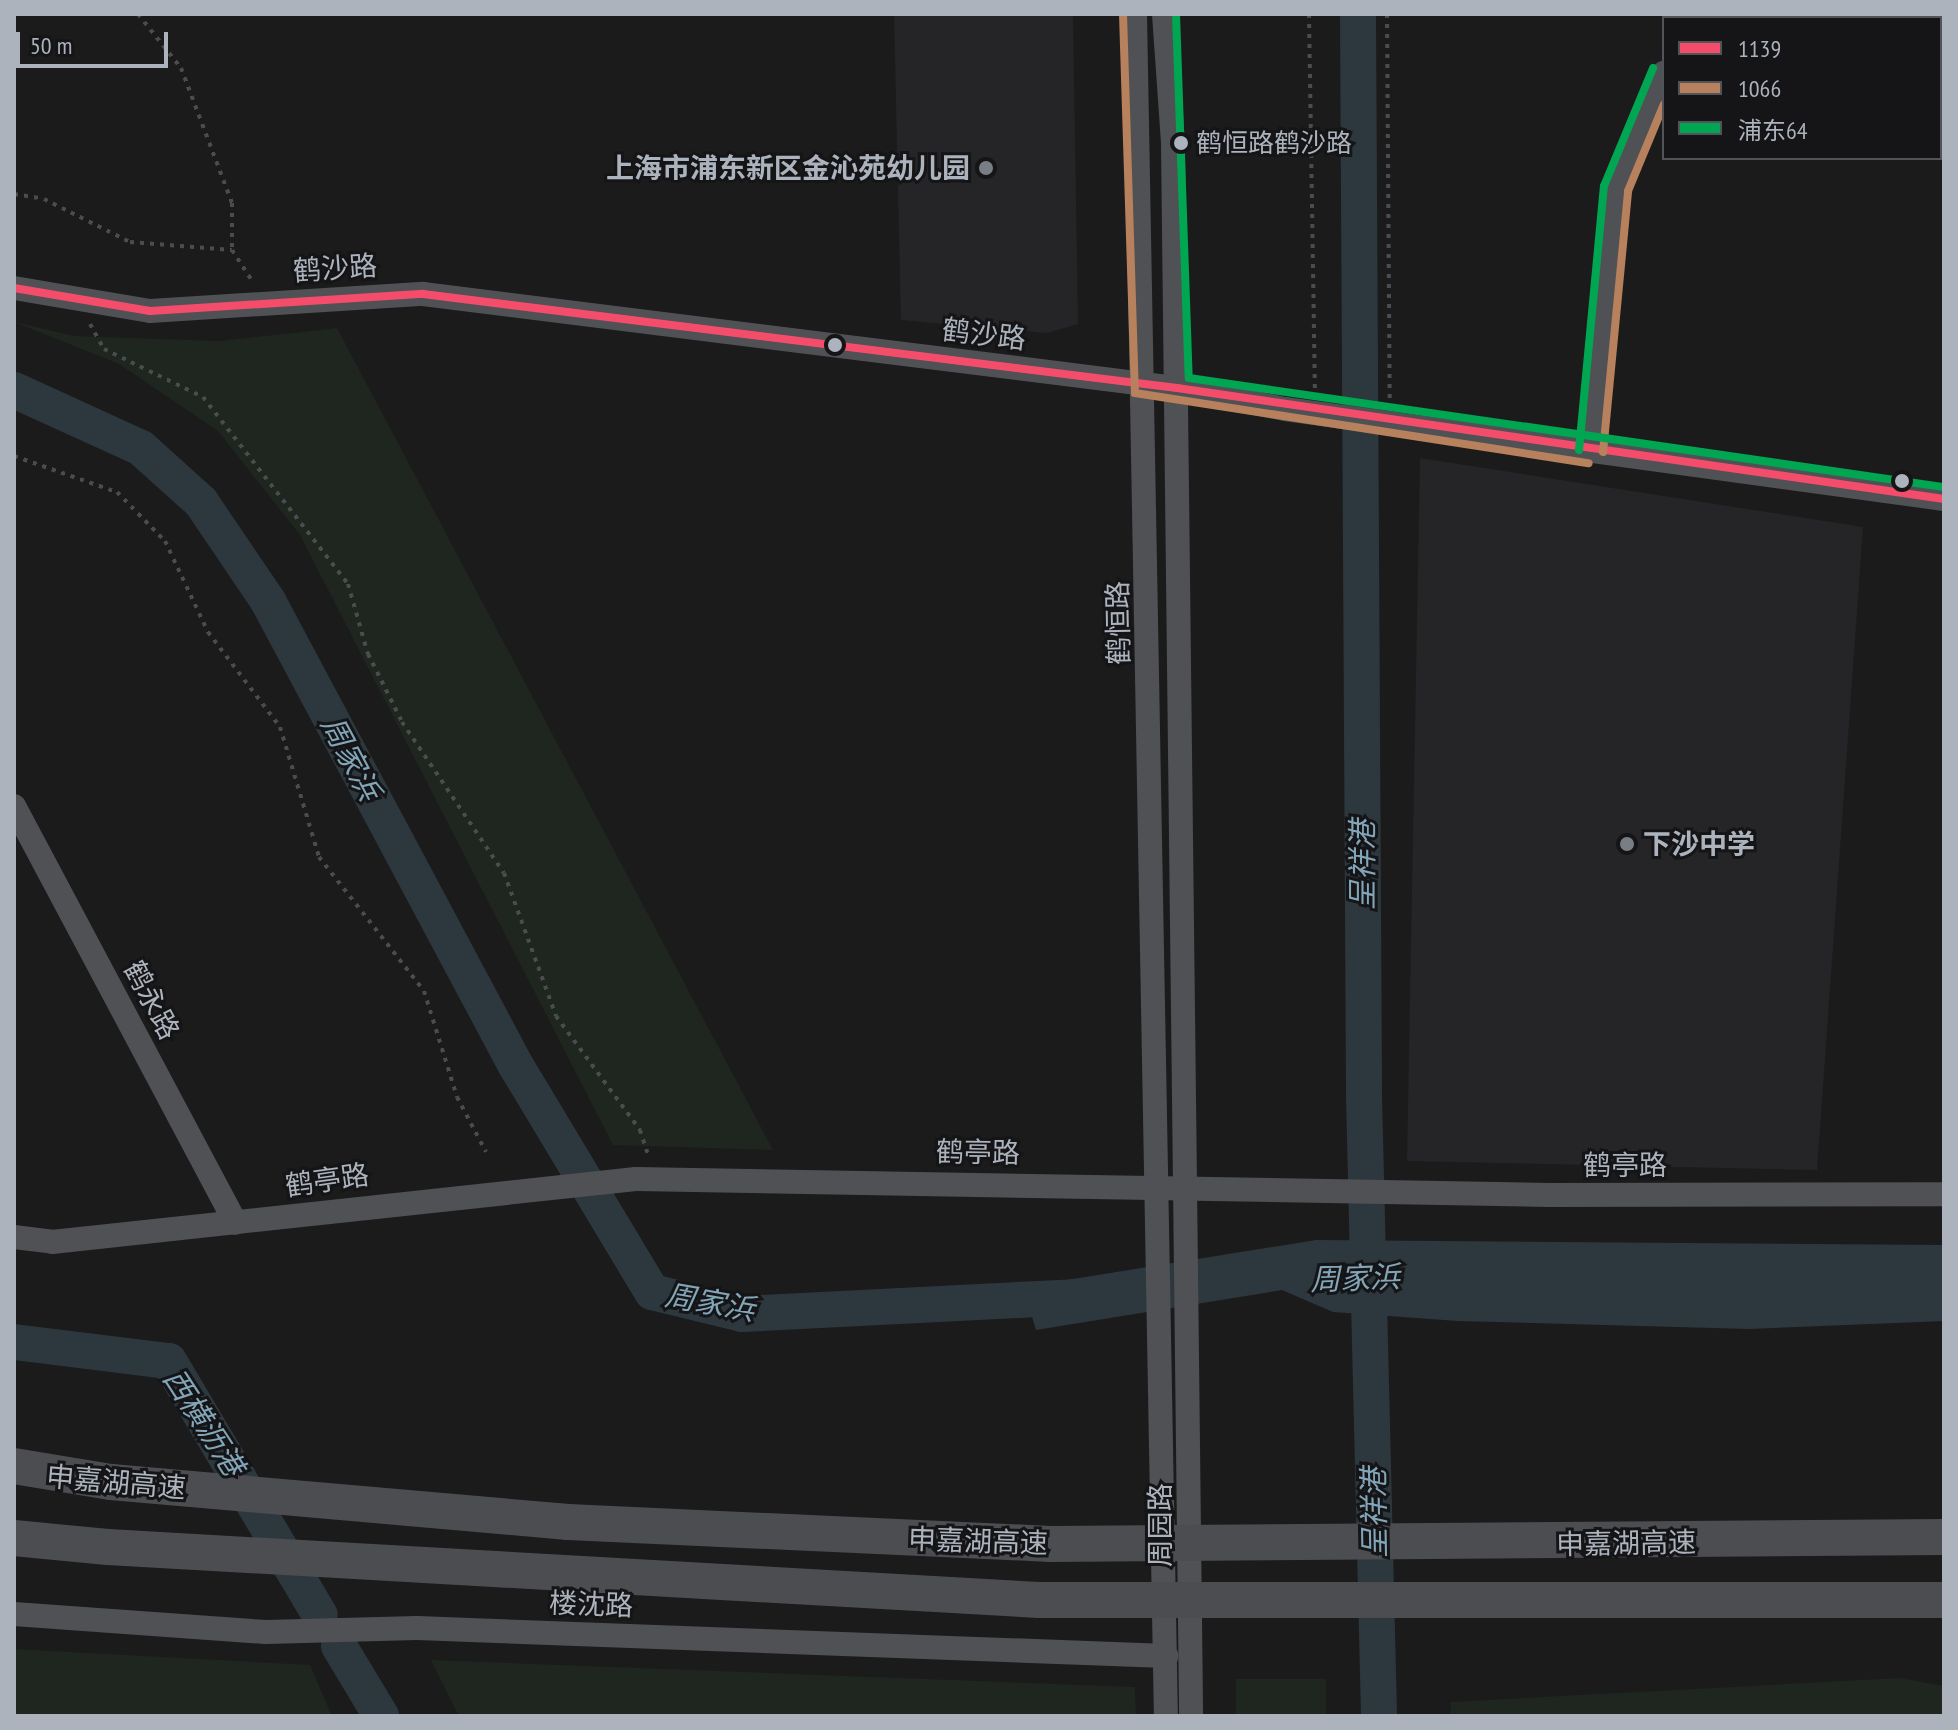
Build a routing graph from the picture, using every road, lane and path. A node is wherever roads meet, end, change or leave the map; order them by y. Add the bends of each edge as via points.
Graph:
1 (138, 14) edge
2 (1135, 14) edge
3 (1164, 14) edge
4 (1309, 14) edge
5 (1387, 14) edge
6 (1662, 78) edge
7 (14, 194) edge
8 (232, 250) junction
9 (14, 288) edge
10 (77, 299) junction
11 (267, 304) junction
12 (1143, 384) junction
13 (1177, 388) junction
14 (1316, 413) junction
15 (1390, 423) junction
16 (1591, 451) junction
17 (14, 456) edge
18 (1944, 499) edge
19 (14, 806) edge
20 (486, 1152) dead end
21 (646, 1179) junction
22 (1160, 1184) junction
23 (1187, 1185) junction
24 (1944, 1194) edge
25 (236, 1223) junction
26 (1160, 1232) joint
27 (14, 1237) edge
28 (14, 1469) edge
29 (1944, 1537) edge
30 (14, 1538) edge
31 (1944, 1600) edge
32 (14, 1614) edge
33 (1166, 1656) junction
34 (1166, 1716) edge
35 (1191, 1716) edge

1 - 8 path via 181,68 215,147 232,203
2 - 12 street, 鹤恒路
3 - 13 street
4 - 14 path
5 - 15 path
6 - 16 street via 1616,188
7 - 8 path via 44,199 130,242
8 - 11 path
9 - 10 street, 鹤沙路
10 - 11 street, 鹤沙路 via 150,311
10 - 21 path via 104,349 203,397 348,584 368,654 402,722 504,873 556,1016 640,1130
11 - 12 street, 鹤沙路 via 423,294
12 - 13 street, 鹤沙路
12 - 22 street, 鹤恒路
13 - 14 street, 鹤沙路
13 - 23 street
14 - 15 street, 鹤沙路
15 - 16 street, 鹤沙路
16 - 18 street, 鹤沙路
17 - 20 path via 117,492 165,541 208,632 280,727 319,857 424,991 457,1097
19 - 25 street, 鹤永路
21 - 22 street, 鹤亭路
21 - 25 street, 鹤亭路
22 - 23 street, 鹤亭路
22 - 26 street, 鹤恒路
23 - 24 street, 鹤亭路 via 1422,1192
23 - 35 street, 周园路
25 - 27 street, 鹤亭路 via 52,1242
26 - 33 street, 周园路
28 - 29 highway, 申嘉湖高速, bridge via 568,1522 1050,1544
30 - 31 highway, 申嘉湖高速, bridge via 1039,1600
32 - 33 street, 楼沈路 via 266,1632 417,1628
33 - 34 street, 周园路

